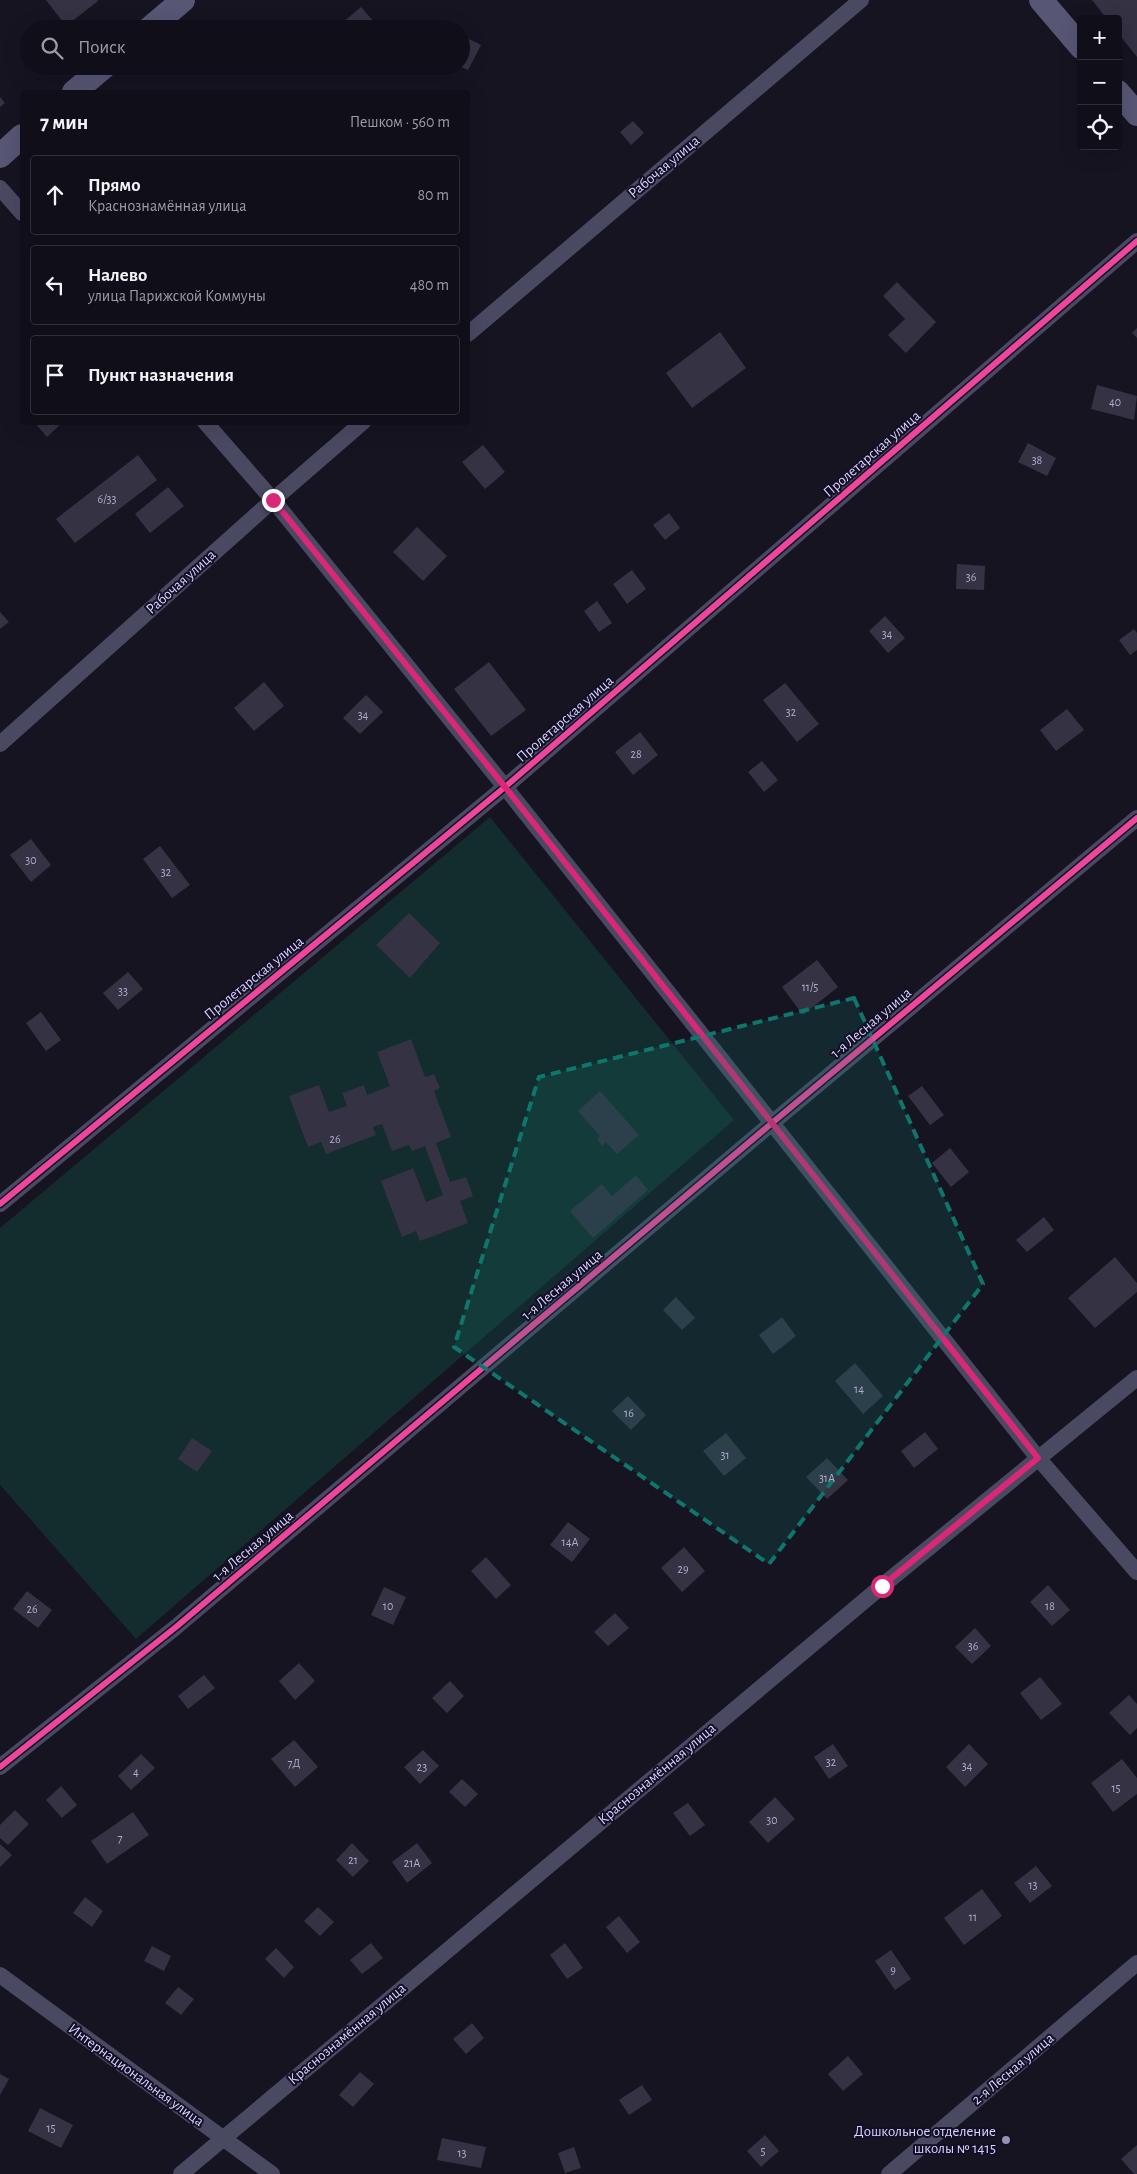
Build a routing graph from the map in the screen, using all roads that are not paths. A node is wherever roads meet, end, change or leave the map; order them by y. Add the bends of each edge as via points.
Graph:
1 (182, 0) edge
2 (861, 0) edge
3 (1041, 0) edge
4 (159, 20) edge
5 (1077, 42) edge
6 (94, 75) edge
7 (76, 90) edge
8 (1122, 97) edge
9 (1137, 114) edge
10 (20, 138) edge
11 (0, 156) edge
12 (0, 188) edge
13 (20, 211) edge
14 (1137, 241) edge
15 (470, 332) edge
16 (208, 425) edge
17 (360, 425) edge
18 (273, 500) junction
19 (0, 744) edge
20 (505, 787) junction
21 (1137, 818) edge
22 (772, 1123) junction
23 (0, 1204) edge
24 (1137, 1378) edge
25 (1038, 1458) junction
26 (1137, 1572) edge
27 (0, 1767) edge
28 (1137, 1963) edge
29 (0, 1975) edge
30 (222, 2139) junction
31 (181, 2174) edge
32 (272, 2174) edge
33 (889, 2174) edge

1 - 4 main road
2 - 15 street, Рабочая улица
3 - 5 main road
6 - 7 main road
8 - 9 main road
10 - 11 main road
12 - 13 street
14 - 20 street, Пролетарская улица
16 - 18 street
17 - 18 street, Рабочая улица
18 - 19 street, Рабочая улица
18 - 20 street
20 - 22 street
20 - 23 street, Пролетарская улица
21 - 22 street, 1-я Лесная улица
22 - 25 street
22 - 27 street, 1-я Лесная улица via 176,1628
24 - 25 street, Краснознамённая улица
25 - 26 street
25 - 30 street, Краснознамённая улица
28 - 33 street, 2-я Лесная улица
29 - 30 street, Интернациональная улица
30 - 31 street, Краснознамённая улица
30 - 32 street, Интернациональная улица

